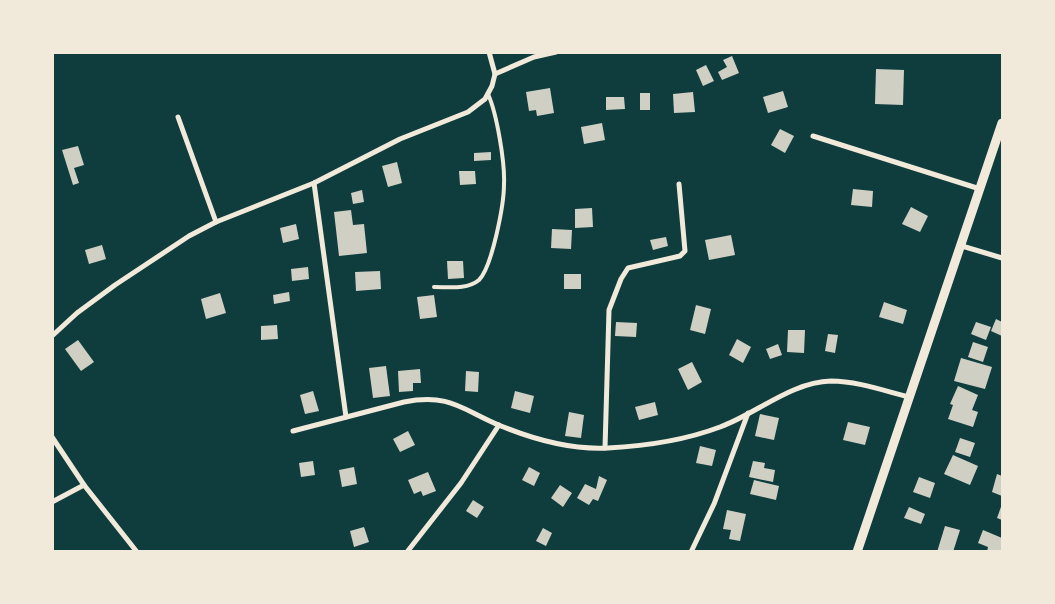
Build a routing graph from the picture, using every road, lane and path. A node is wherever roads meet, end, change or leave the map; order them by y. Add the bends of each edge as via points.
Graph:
1 (489, 52) edge
2 (556, 52) edge
3 (495, 74) junction
4 (488, 94) junction
5 (178, 117) dead end
6 (1002, 123) edge
7 (813, 136) dead end
8 (314, 183) junction
9 (679, 184) dead end
10 (980, 189) junction
11 (216, 222) junction
12 (962, 246) junction
13 (1002, 258) edge
14 (434, 287) dead end
15 (52, 336) edge
16 (910, 397) junction
17 (748, 413) junction
18 (346, 417) junction
19 (498, 425) junction
20 (293, 431) dead end
21 (52, 437) edge
22 (605, 448) junction
23 (84, 485) junction
24 (52, 502) edge
25 (137, 552) edge
26 (407, 552) edge
27 (691, 552) edge
28 (857, 552) edge

1 - 3 street
2 - 3 street via 534,57
3 - 4 street
4 - 8 street via 468,112 400,139
4 - 14 lane via 495,111 504,184 490,262 479,280 468,287
5 - 11 street
6 - 10 street
7 - 10 street
8 - 11 street
8 - 18 street
9 - 22 street via 685,251 680,256 628,268 609,310
10 - 12 street
11 - 15 street via 189,236 116,285
12 - 13 street
12 - 16 street
16 - 17 street via 831,381 805,386
16 - 28 street
17 - 22 street via 721,427 677,440
17 - 27 street via 714,504
18 - 19 street via 404,402 440,399 466,407
18 - 20 street
19 - 22 street via 525,435 579,447
19 - 26 street via 460,483
21 - 23 street
23 - 24 street
23 - 25 street

